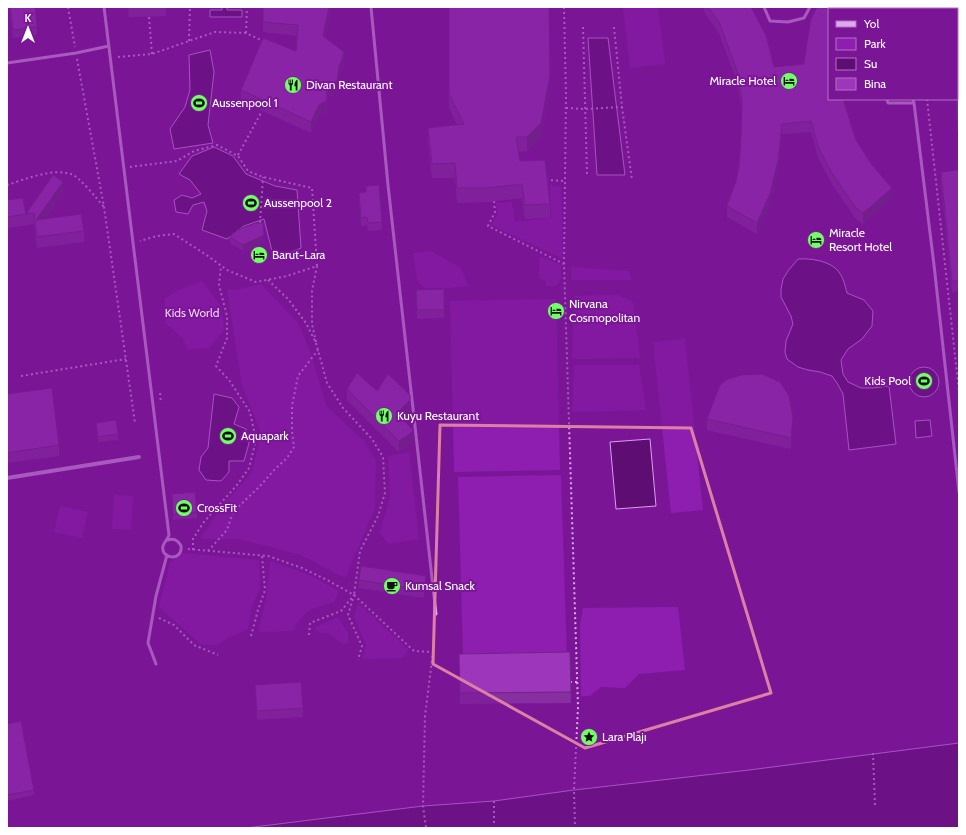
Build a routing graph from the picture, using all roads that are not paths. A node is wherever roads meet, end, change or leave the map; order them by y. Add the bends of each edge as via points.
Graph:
1 (104, 7) edge
2 (371, 7) edge
3 (764, 7) edge
4 (810, 7) edge
5 (109, 46) junction
6 (7, 62) edge
7 (887, 100) edge
8 (913, 100) edge
9 (914, 103) junction
10 (139, 456) dead end
11 (7, 478) edge
12 (959, 492) edge
13 (168, 540) junction
14 (167, 555) junction
15 (436, 614) dead end
16 (156, 664) dead end

1 - 5 lane
2 - 15 lane
3 - 4 lane via 770,21 788,22 804,18
5 - 6 lane
5 - 13 lane
7 - 9 lane via 888,103
8 - 9 lane
9 - 12 lane
10 - 11 street
13 - 14 lane via 163,547
13 - 14 lane via 177,540 182,549 176,556
14 - 16 lane via 156,596 148,643

